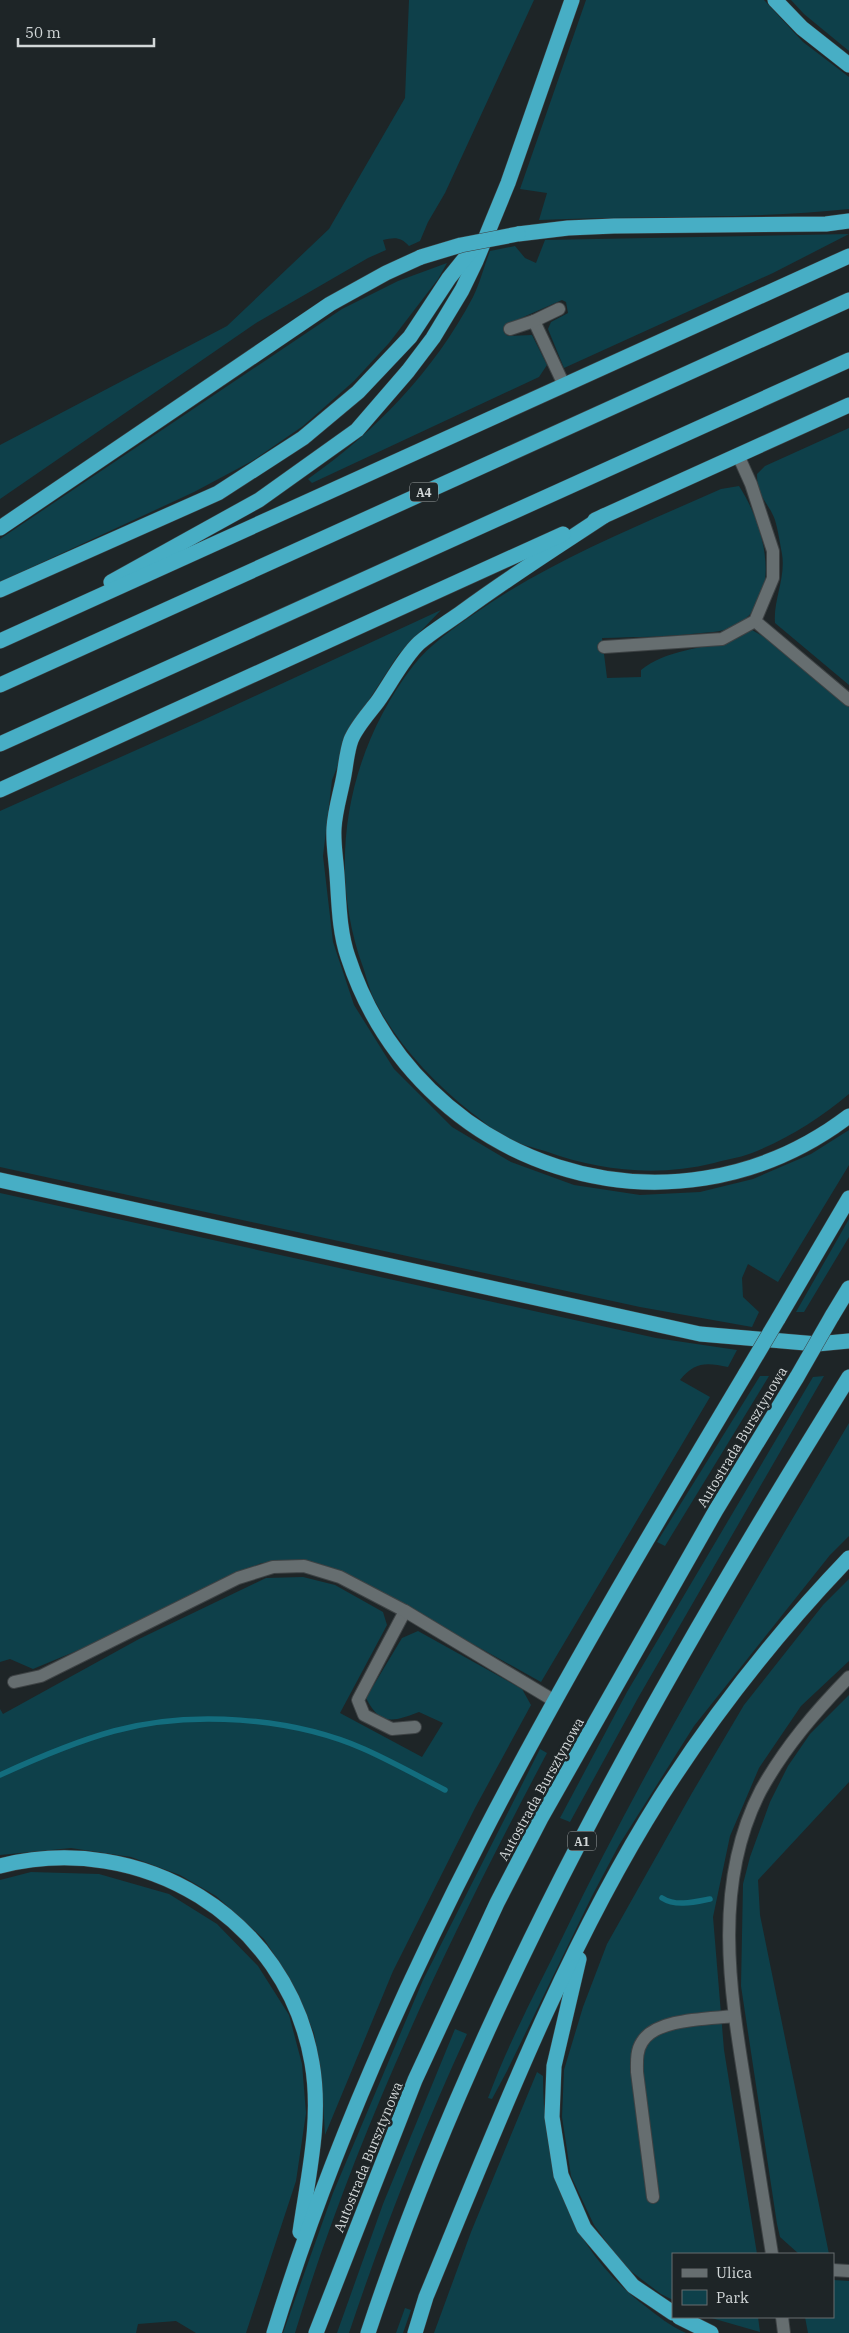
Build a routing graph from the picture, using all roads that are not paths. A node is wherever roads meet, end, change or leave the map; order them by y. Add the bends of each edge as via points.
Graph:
1 (572, 0) edge
2 (775, 0) edge
3 (849, 65) edge
4 (849, 221) edge
5 (492, 225) junction
6 (849, 256) edge
7 (849, 300) edge
8 (559, 309) dead end
9 (534, 321) junction
10 (510, 329) dead end
11 (849, 360) edge
12 (564, 385) junction
13 (849, 405) edge
14 (738, 455) junction
15 (604, 516) junction
16 (0, 528) edge
17 (0, 590) edge
18 (755, 621) junction
19 (40, 623) junction
20 (0, 641) edge
21 (604, 647) dead end
22 (0, 685) edge
23 (849, 700) edge
24 (0, 744) edge
25 (0, 790) edge
26 (849, 1116) edge
27 (0, 1180) edge
28 (849, 1198) edge
29 (849, 1288) edge
30 (849, 1341) edge
31 (849, 1377) edge
32 (849, 1558) edge
33 (405, 1611) junction
34 (849, 1677) edge
35 (14, 1682) dead end
36 (554, 1700) junction
37 (415, 1727) dead end
38 (0, 1866) edge
39 (586, 1930) junction
40 (734, 2016) junction
41 (653, 2197) dead end
42 (772, 2253) edge
43 (295, 2263) junction
44 (834, 2270) edge
45 (849, 2271) edge
46 (672, 2311) edge
47 (681, 2318) edge
48 (782, 2318) edge
49 (274, 2333) edge
50 (316, 2333) edge
51 (368, 2333) edge
52 (415, 2333) edge
53 (711, 2333) edge
54 (784, 2333) edge

1 - 5 highway
2 - 3 highway via 802,28
4 - 16 highway, bridge via 568,228 461,245 421,257 330,304
5 - 17 highway via 449,278 410,337 358,392 303,438 218,493
5 - 19 highway via 462,290 432,338 357,430 259,500
6 - 12 highway
7 - 22 highway, A4
8 - 9 street
9 - 10 street
9 - 12 street
11 - 24 highway
12 - 19 highway
13 - 14 highway
14 - 15 highway
14 - 18 street via 773,551 773,578
15 - 25 highway
15 - 26 highway via 418,644 351,739 334,827 342,933 362,994 386,1038 436,1097 494,1140 570,1170 654,1183 702,1178 773,1159 817,1138
18 - 21 street via 722,639
18 - 23 street
19 - 20 highway
27 - 30 highway via 700,1334 818,1344
28 - 36 highway, bridge
29 - 50 highway, Autostrada Bursztynowa, bridge via 702,1536 497,1903 378,2170
31 - 51 highway, A1 via 725,1580 559,1884 452,2116
32 - 39 highway via 802,1607 704,1732 660,1799
33 - 35 street via 340,1577 304,1566 273,1567 238,1578 41,1676
33 - 36 street
33 - 37 street via 358,1700 364,1715 392,1729
34 - 40 street via 787,1746 760,1792 743,1836 728,1915
36 - 43 highway via 464,1870 395,2012
38 - 43 highway via 32,1859 76,1857 131,1865 163,1876 212,1904 247,1936 268,1961 298,2014 312,2065 316,2110 314,2143
39 - 46 highway via 554,2066 552,2118 561,2175 584,2228 633,2286
39 - 52 highway via 514,2083 426,2297
40 - 41 street via 669,2024 654,2029 642,2041 637,2055 637,2072
40 - 42 street
43 - 49 highway
44 - 45 street
47 - 53 highway
48 - 54 street

